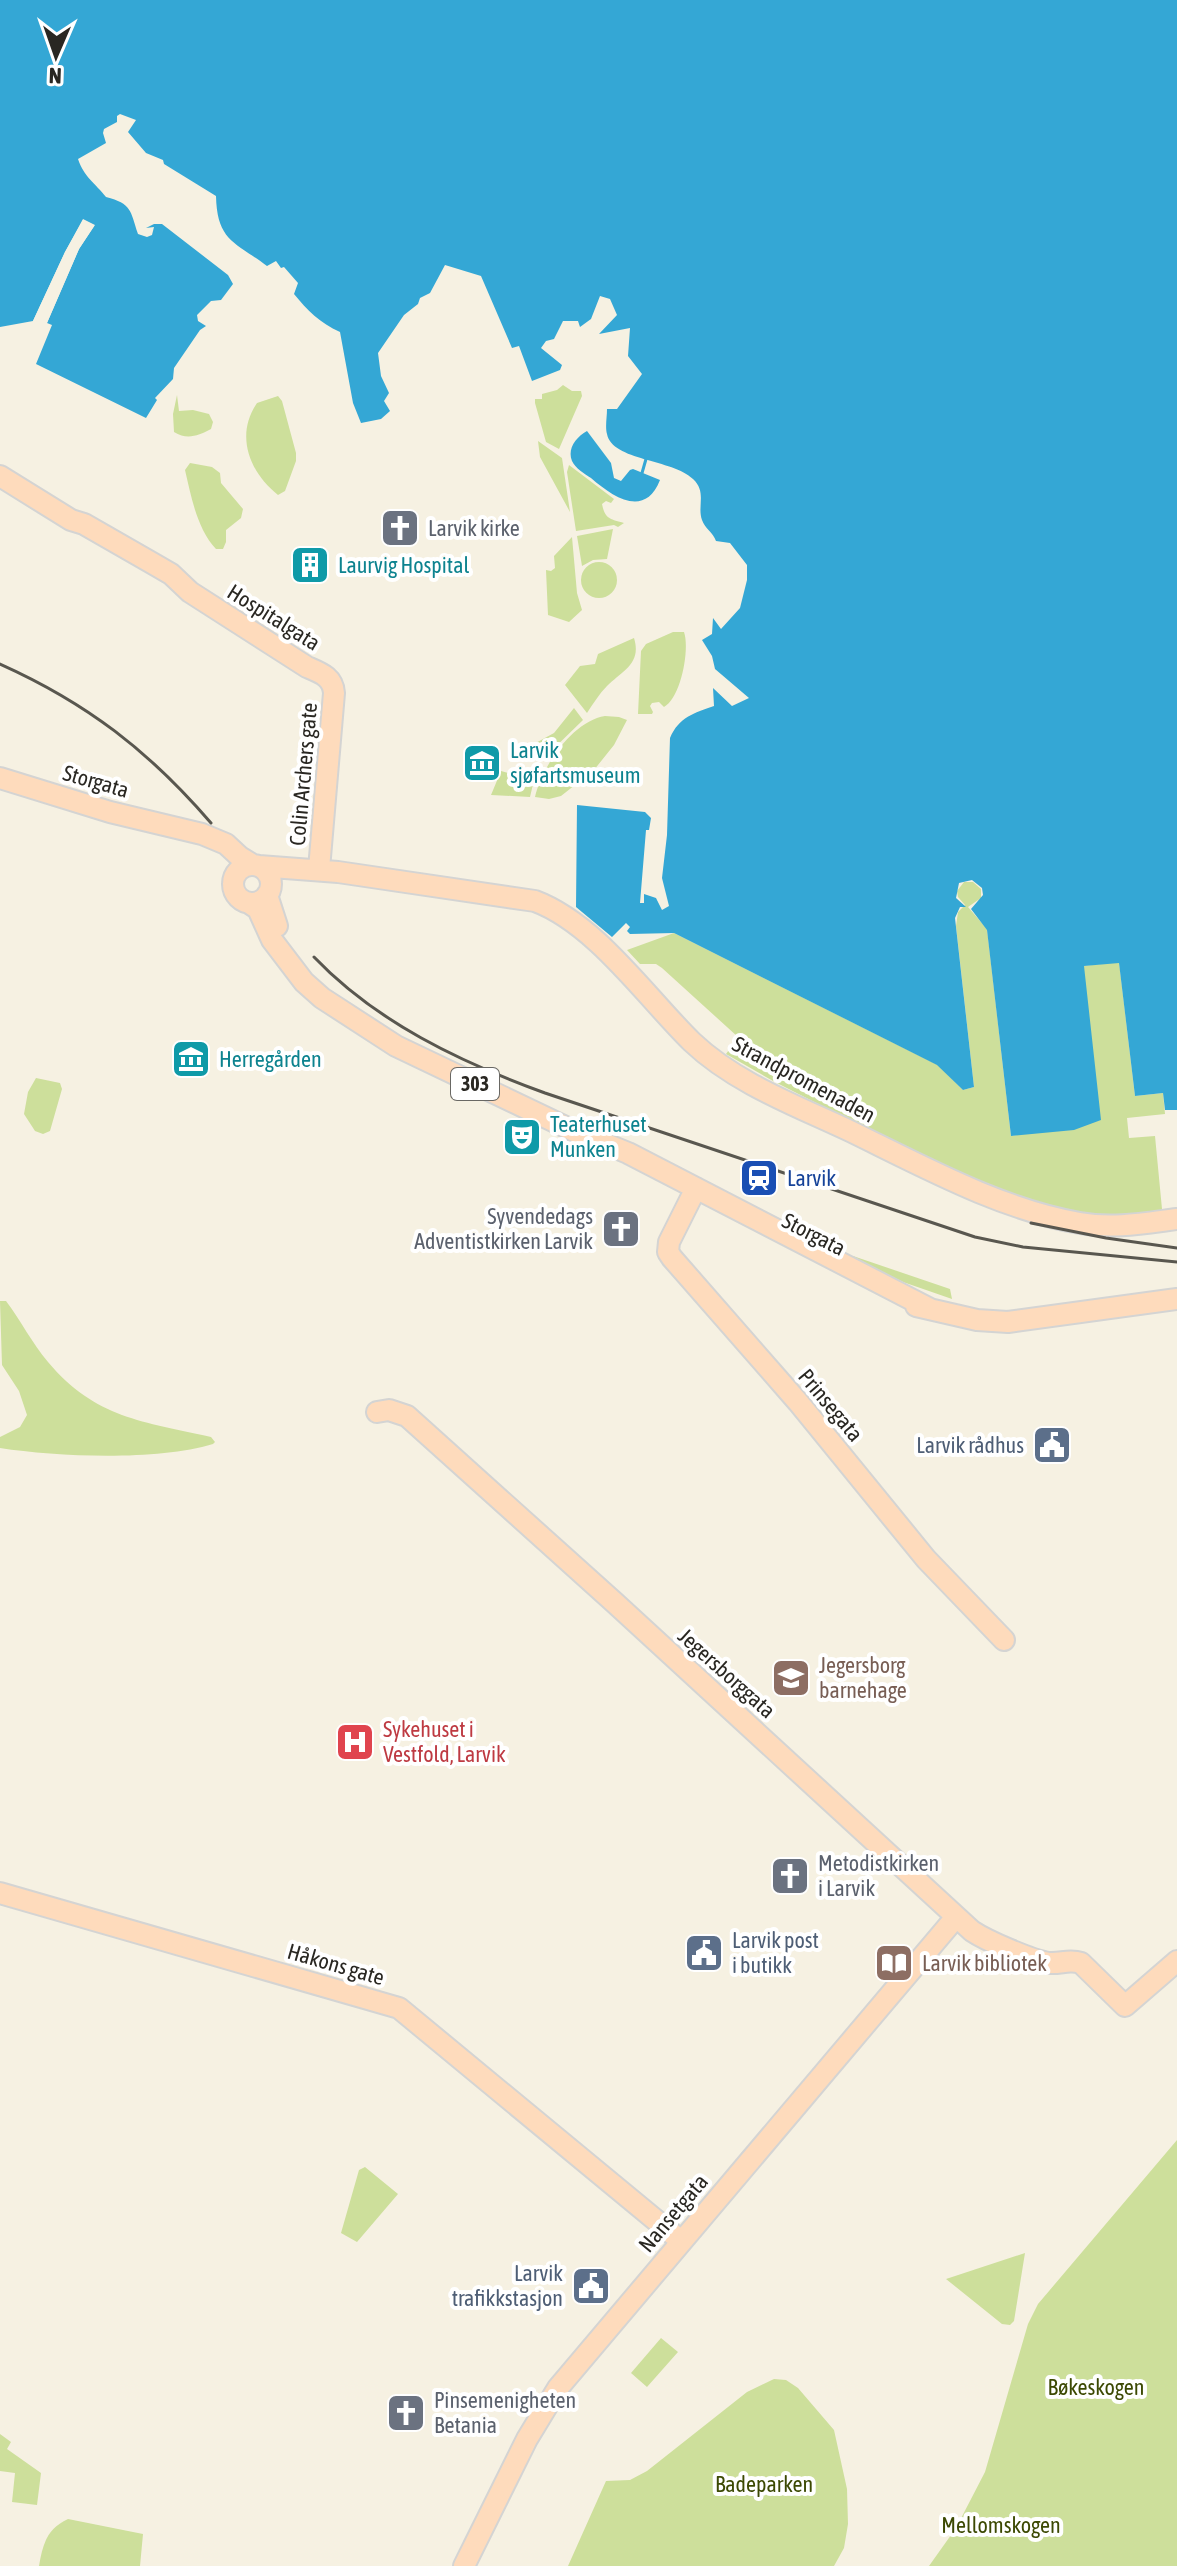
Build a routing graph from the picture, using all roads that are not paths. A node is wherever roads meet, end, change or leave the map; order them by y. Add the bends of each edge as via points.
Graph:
1 (0, 476) edge
2 (332, 683) joint
3 (0, 778) edge
4 (179, 828) junction
5 (256, 866) junction
6 (315, 869) junction
7 (233, 878) junction
8 (262, 896) junction
9 (694, 1193) junction
10 (1177, 1219) edge
11 (1177, 1299) edge
12 (377, 1412) dead end
13 (1004, 1640) dead end
14 (0, 1893) edge
15 (956, 1917) junction
16 (1177, 1961) edge
17 (681, 2241) junction
18 (464, 2566) edge

1 - 2 main road, Hospitalgata
2 - 6 main road, Colin Archers gate
3 - 4 main road, Storgata / 303
4 - 5 main road, Storgata / 303 via 226,844
4 - 7 main road, Storgata / 303 via 218,853
5 - 6 main road, Strandpromenaden
5 - 7 main road via 241,868
5 - 8 main road, 303 via 269,875
6 - 8 main road via 278,882
6 - 10 main road, Strandpromenaden via 512,896 551,907 608,952 694,1043 779,1098 1020,1208 1116,1226
7 - 8 main road, 303 via 237,896
8 - 9 main road, Storgata / 303 via 258,909 272,940 322,998 396,1046
9 - 11 main road, Storgata / 303 via 850,1279 895,1299 977,1320 1008,1322
9 - 13 main road, Prinsegata via 669,1242 674,1261 926,1559
12 - 15 main road, Jegersborggata via 407,1416
14 - 17 main road, Håkons gate via 399,2008
15 - 16 main road, Jegersborggata via 981,1937 1050,1963 1081,1963 1125,2006
15 - 17 main road, Nansetgata
17 - 18 main road, Nansetgata via 558,2388

